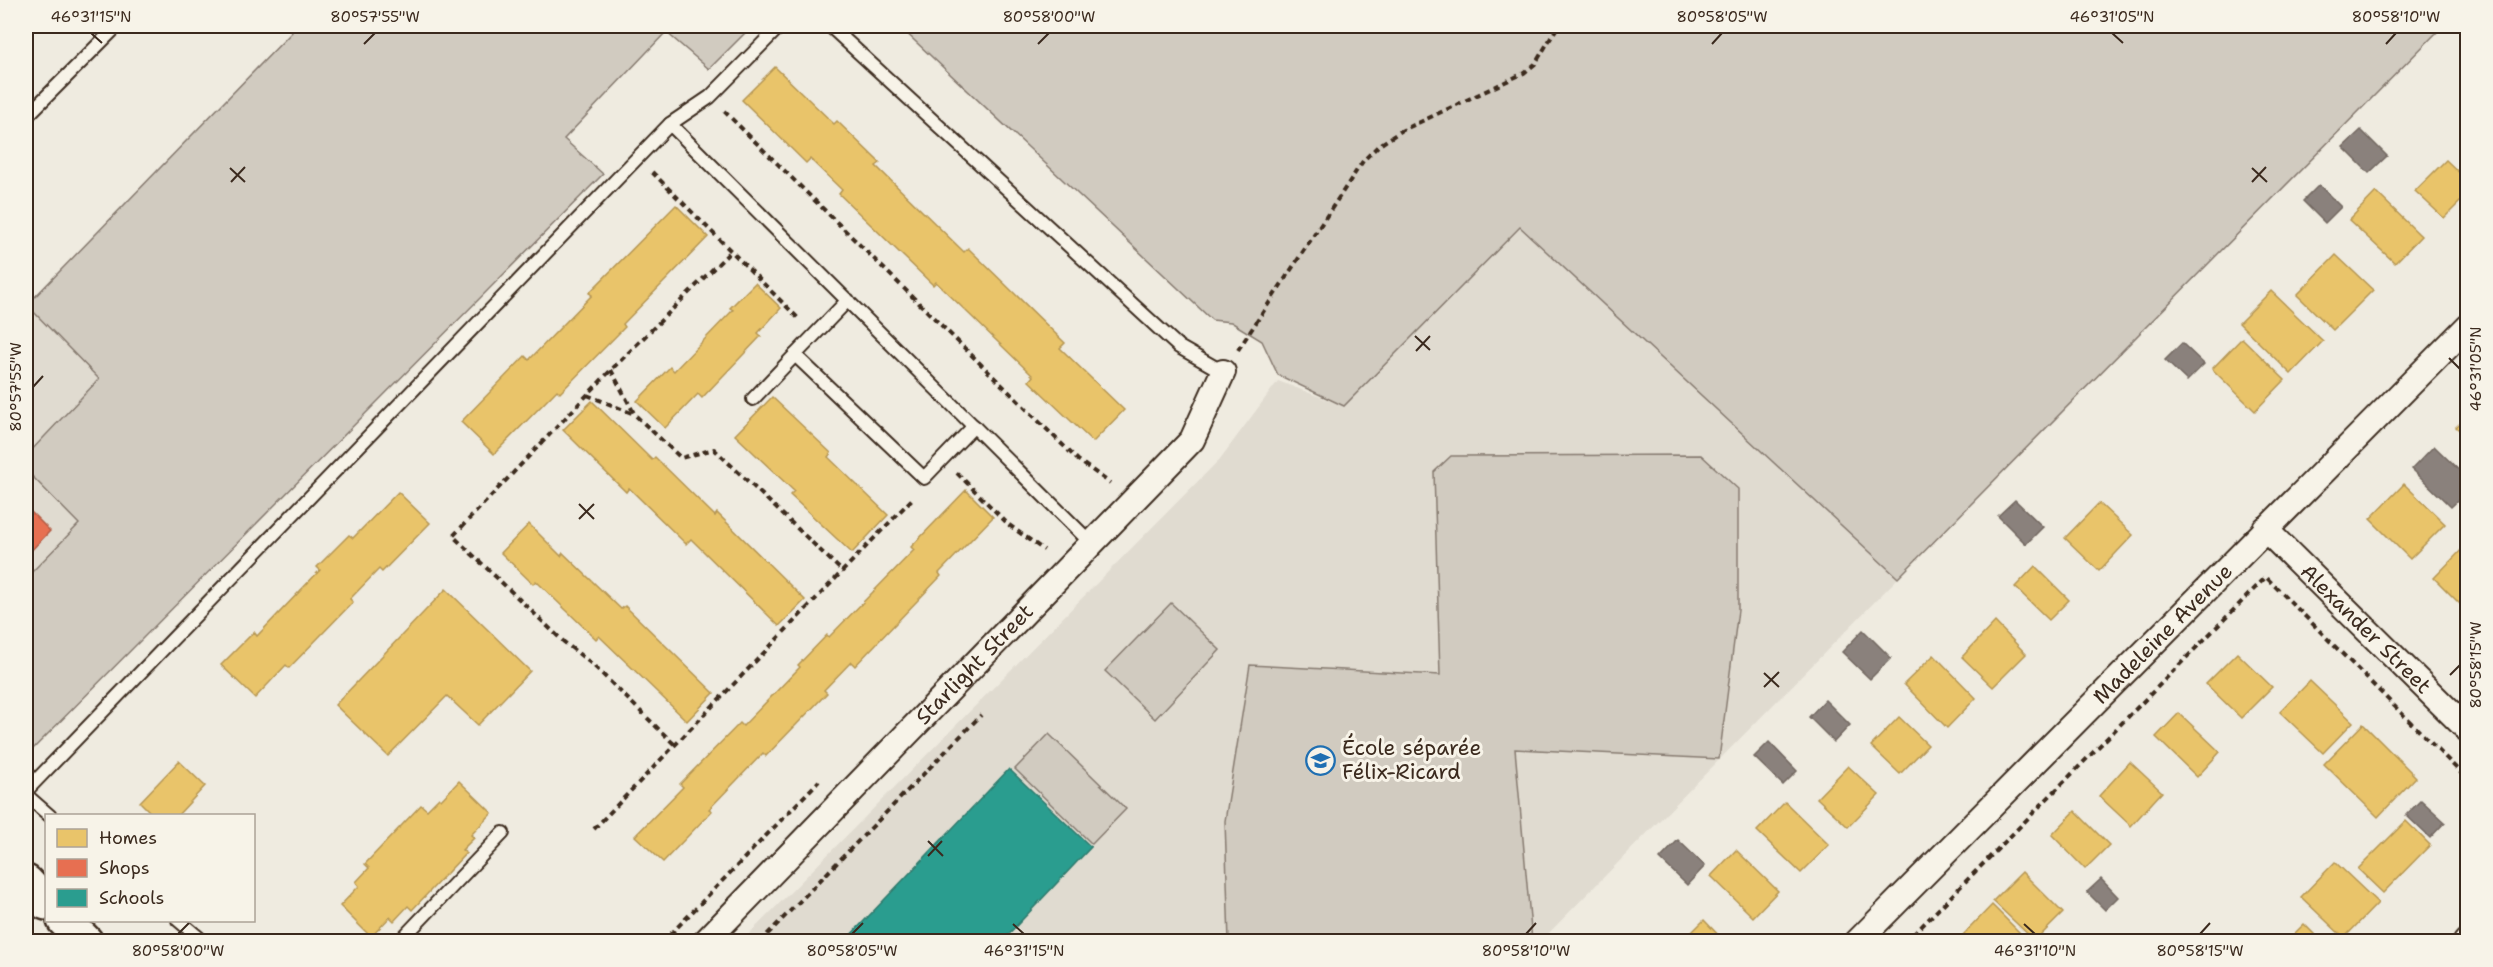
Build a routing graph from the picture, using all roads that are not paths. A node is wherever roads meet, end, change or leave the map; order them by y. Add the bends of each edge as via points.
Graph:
1 (117, 26) edge
2 (780, 26) edge
3 (830, 26) edge
4 (26, 117) edge
5 (670, 124) junction
6 (848, 300) junction
7 (2468, 326) edge
8 (795, 355) junction
9 (1224, 372) joint
10 (753, 399) dead end
11 (974, 426) junction
12 (2265, 529) junction
13 (1092, 544) junction
14 (2468, 730) edge
15 (26, 793) edge
16 (48, 814) edge
17 (503, 833) dead end
18 (26, 882) edge
19 (45, 902) edge
20 (65, 922) edge
21 (179, 922) edge
22 (86, 942) edge
23 (204, 942) edge
24 (399, 942) edge
25 (705, 942) edge
26 (1857, 942) edge

1 - 4 lane
2 - 5 lane via 710,97
3 - 9 lane via 1179,348
5 - 6 lane
5 - 15 lane
6 - 8 lane
6 - 11 lane
7 - 12 street, Madeleine Avenue
8 - 10 lane
8 - 11 lane via 924,478
9 - 13 street, Starlight Street via 1192,440
11 - 13 lane
12 - 14 street, Alexander Street
12 - 26 street, Madeleine Avenue
13 - 25 street, Starlight Street
15 - 16 lane
17 - 24 lane
18 - 19 main road
20 - 22 main road
21 - 23 lane

